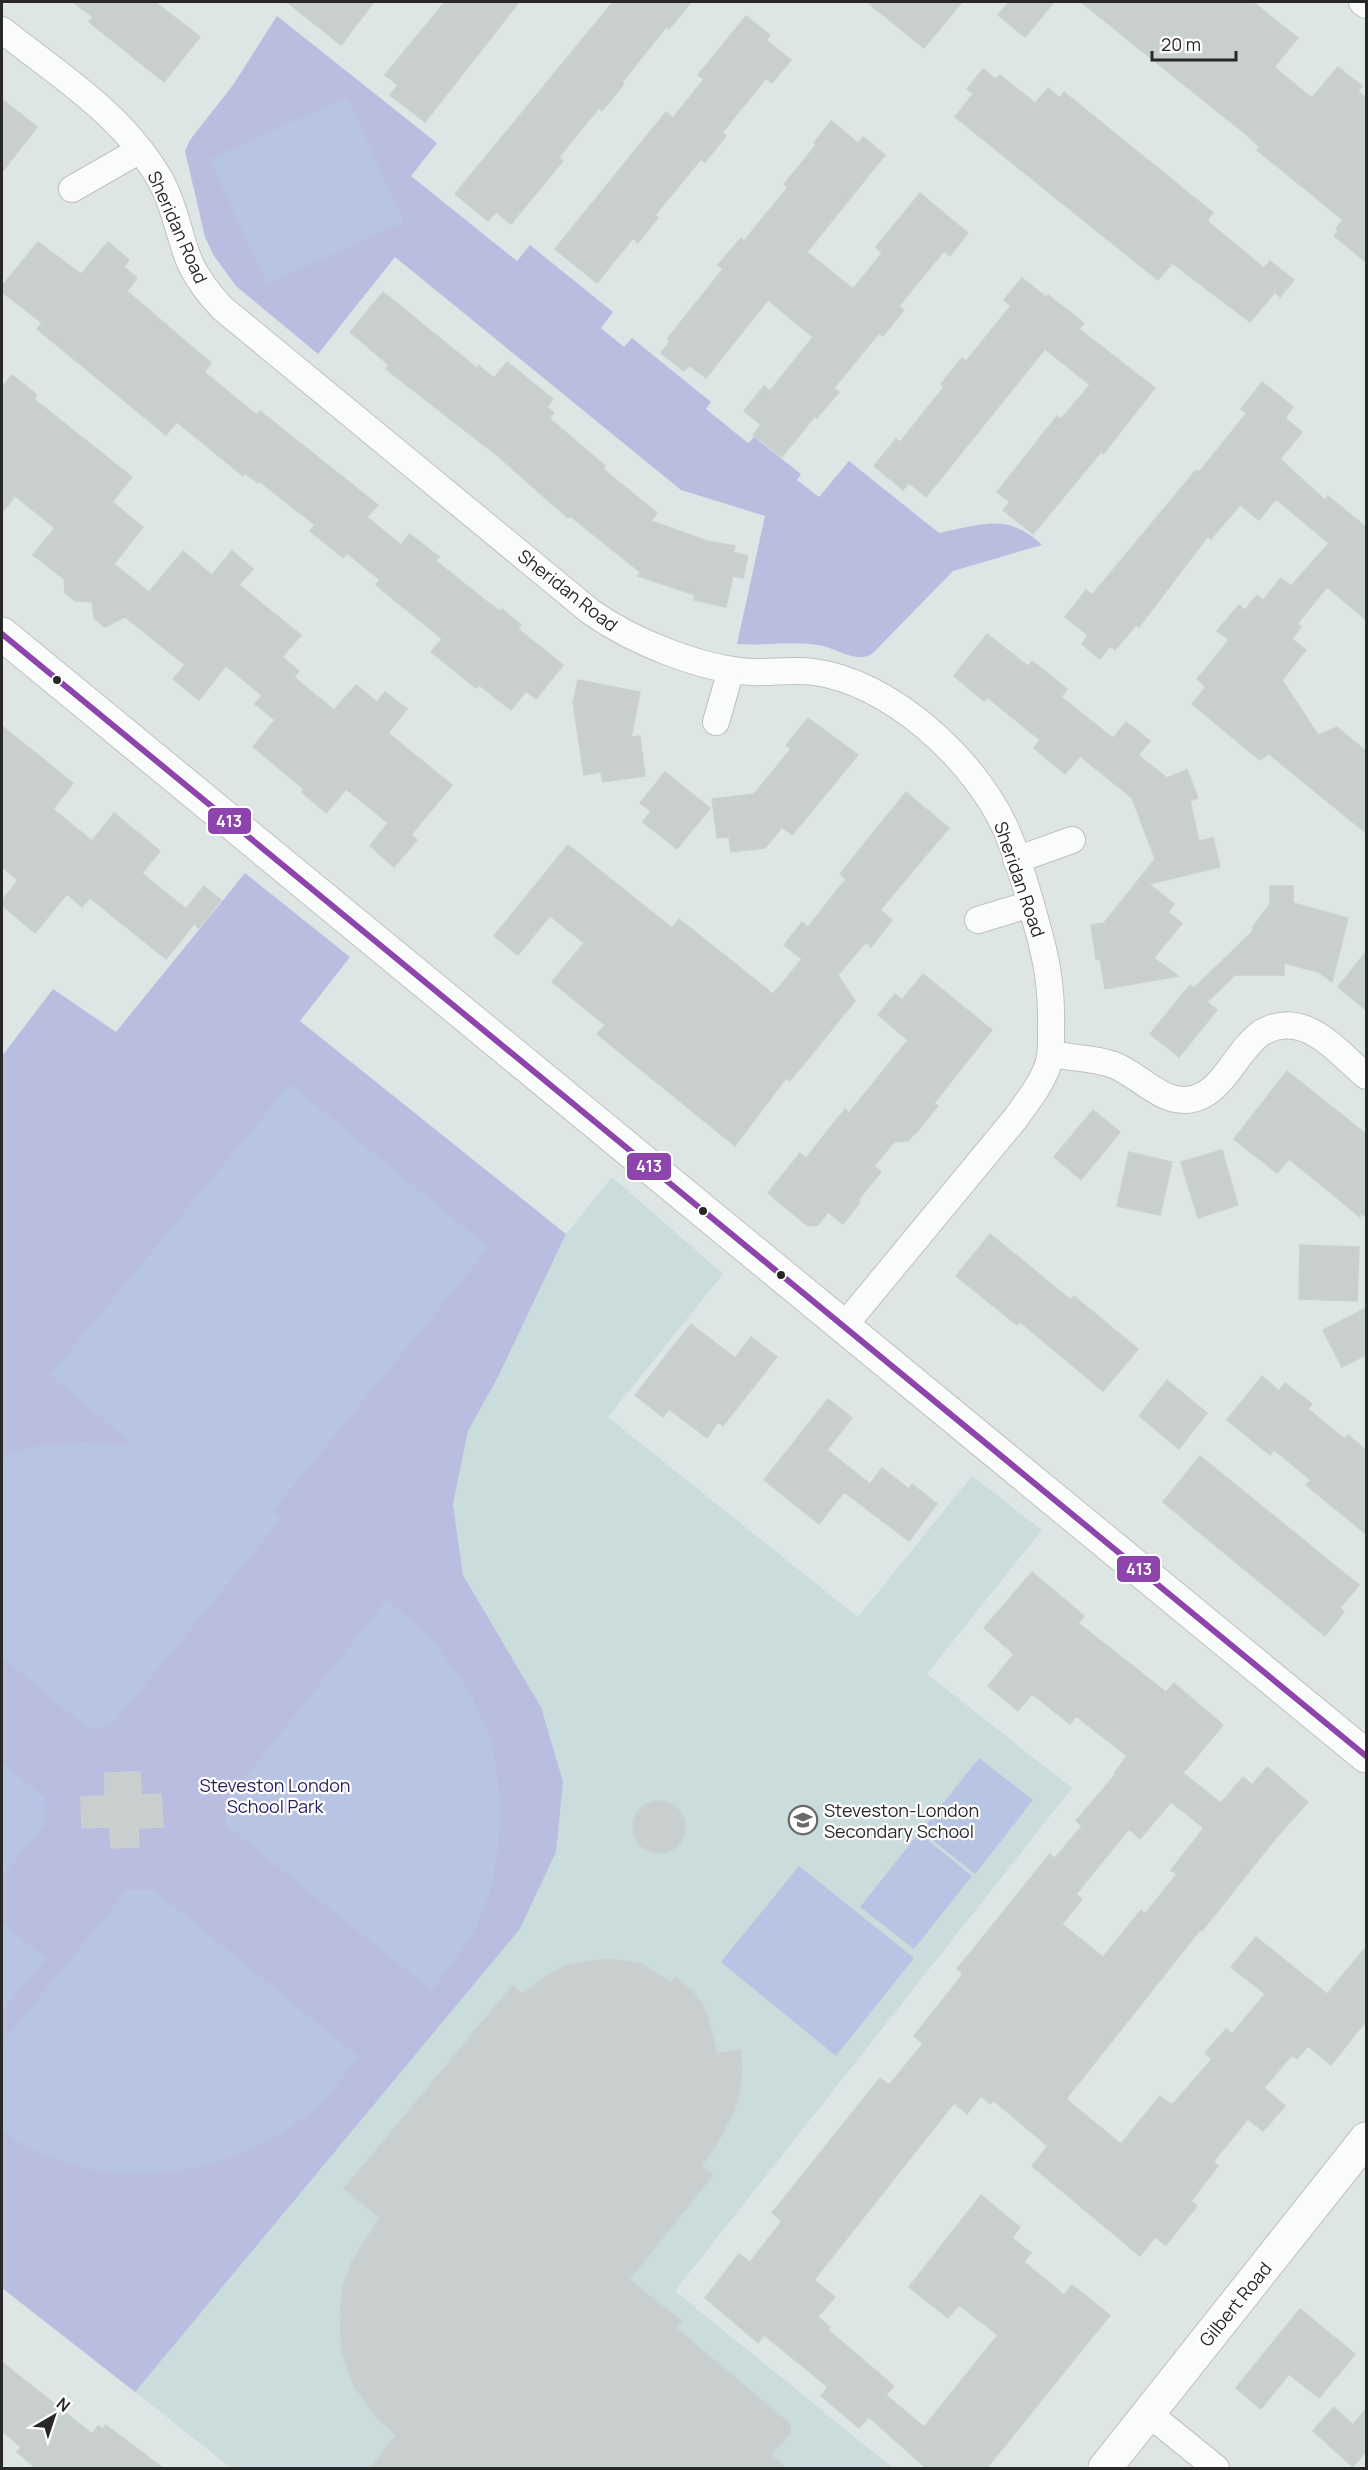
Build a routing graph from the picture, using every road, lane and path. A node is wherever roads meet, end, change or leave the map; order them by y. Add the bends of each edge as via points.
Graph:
1 (1362, 2) edge
2 (1366, 5) edge
3 (2, 30) edge
4 (140, 150) junction
5 (72, 189) dead end
6 (2, 634) edge
7 (731, 670) junction
8 (716, 722) dead end
9 (1072, 840) dead end
10 (1016, 860) junction
11 (1030, 904) junction
12 (978, 920) dead end
13 (1051, 1054) junction
14 (1366, 1076) edge
15 (844, 1326) junction
16 (1366, 1756) edge
17 (1366, 2139) edge
18 (1148, 2413) junction
19 (1105, 2469) edge
20 (1216, 2469) edge

1 - 2 street
3 - 4 street, Sheridan Road via 95,101
4 - 5 street
4 - 7 street, Sheridan Road via 167,193 198,279 233,318 605,621 653,646
6 - 15 street
7 - 8 street
7 - 10 street, Sheridan Road via 828,674 865,687 898,707 932,733 972,775 996,810
9 - 10 street
10 - 11 street, Sheridan Road
11 - 12 street
11 - 13 street, Sheridan Road via 1050,981
13 - 14 street via 1112,1064 1158,1094 1194,1098 1215,1085 1261,1033 1290,1024 1316,1034
13 - 15 street, Sheridan Road via 1040,1083 1015,1119
15 - 16 street
17 - 18 street, Gilbert Road
18 - 19 street, Gilbert Road
18 - 20 street

